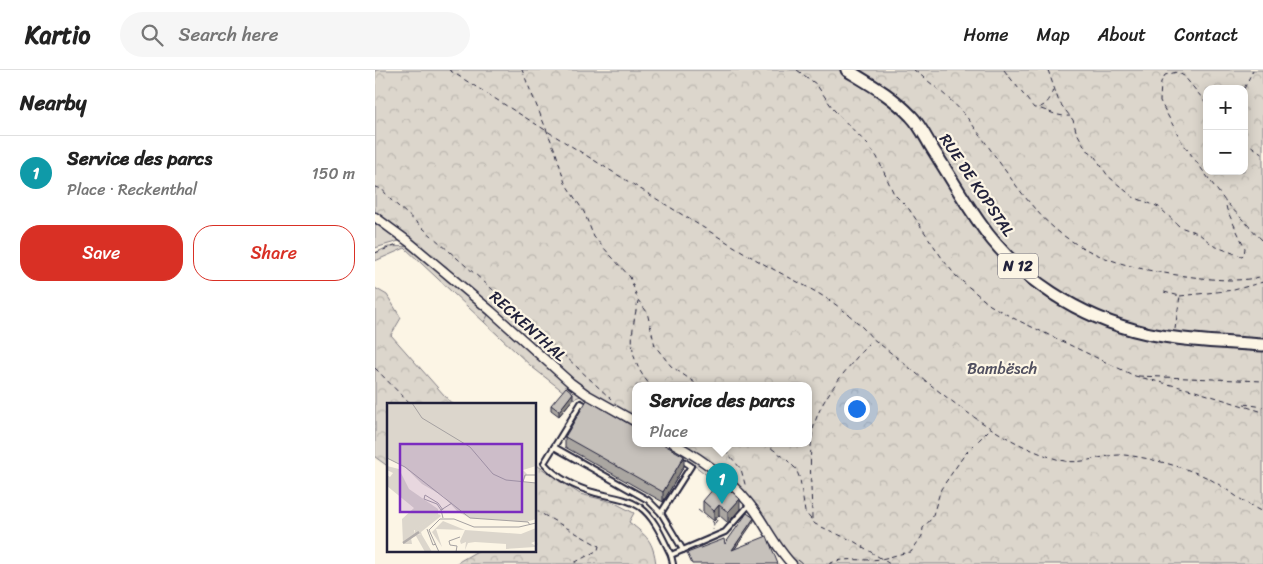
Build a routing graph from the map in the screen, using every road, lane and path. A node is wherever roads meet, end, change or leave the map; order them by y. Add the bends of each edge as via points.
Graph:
1 (449, 70) edge
2 (522, 70) edge
3 (797, 70) edge
4 (847, 70) edge
5 (914, 70) edge
6 (1004, 70) edge
7 (1048, 70) edge
8 (1253, 70) edge
9 (1171, 71) edge
10 (1246, 85) edge
11 (1053, 88) junction
12 (1203, 99) edge
13 (1040, 108) junction
14 (1070, 116) junction
15 (547, 131) junction
16 (1248, 144) edge
17 (1263, 154) edge
18 (375, 187) edge
19 (1225, 201) junction
20 (375, 217) edge
21 (1263, 241) edge
22 (409, 242) junction
23 (375, 253) edge
24 (1263, 276) edge
25 (1263, 282) edge
26 (1164, 292) dead end
27 (1180, 296) junction
28 (639, 300) junction
29 (873, 338) junction
30 (1174, 338) junction
31 (1263, 345) edge
32 (375, 368) edge
33 (1135, 376) junction
34 (1263, 381) edge
35 (647, 382) edge
36 (694, 382) edge
37 (586, 394) junction
38 (408, 403) edge
39 (581, 403) junction
40 (617, 404) dead end
41 (1239, 404) junction
42 (1263, 407) edge
43 (597, 412) edge
44 (1263, 412) edge
45 (632, 420) edge
46 (991, 428) junction
47 (554, 447) junction
48 (676, 447) edge
49 (722, 447) edge
50 (770, 447) edge
51 (674, 455) edge
52 (747, 488) dead end
53 (750, 504) junction
54 (698, 510) dead end
55 (536, 511) edge
56 (1263, 512) edge
57 (661, 513) junction
58 (720, 516) dead end
59 (812, 518) junction
60 (714, 524) junction
61 (713, 538) junction
62 (683, 550) junction
63 (671, 555) junction
64 (881, 559) junction
65 (572, 564) edge
66 (673, 564) edge
67 (792, 564) edge
68 (829, 564) edge
69 (890, 564) edge

1 - 15 path
2 - 15 path
3 - 33 path via 816,84 834,110 869,146 894,194 909,209 956,276 990,305 1013,318
4 - 30 main road, RUE DE KOPSTAL / N 12 via 885,93 913,118 979,223 1027,275 1052,294 1101,318
5 - 24 path via 959,110 1042,216 1075,243 1097,255 1167,273 1203,278
6 - 13 path via 1030,105
7 - 11 path
8 - 10 path
9 - 12 path via 1184,76
9 - 19 path via 1161,82 1160,101 1182,142
11 - 13 path via 1052,97
11 - 14 path
13 - 14 path via 1060,117
14 - 19 path via 1086,149 1107,176 1133,197 1159,207 1180,227 1198,233 1214,246 1241,256 1245,248
15 - 28 path via 565,183 584,212 594,237 630,277
15 - 29 path via 747,255 819,292 858,321
16 - 17 path
18 - 40 path via 386,192
19 - 21 path
20 - 22 street, RECKENTHAL
22 - 23 path
22 - 37 street, RECKENTHAL
25 - 27 path via 1234,290
26 - 27 path
27 - 30 path
28 - 35 path via 631,345
28 - 36 path via 647,312 655,346 671,366
29 - 46 path
29 - 59 path via 822,406 815,423
30 - 31 main road, RUE DE KOPSTAL / N 12
32 - 38 path
33 - 34 path
33 - 41 path
37 - 39 lane
37 - 45 street, RECKENTHAL
39 - 43 lane
39 - 47 lane
41 - 42 path
41 - 44 path
46 - 56 path via 1061,460 1077,462 1122,455 1161,463 1206,477
46 - 64 path via 965,454 941,489 935,512 911,552
47 - 57 lane via 648,500
47 - 63 lane via 544,463 549,469 584,490 623,498 641,508 652,520
48 - 53 street via 716,471
49 - 52 path via 741,469
50 - 59 path via 796,469 805,512
51 - 57 lane via 691,466
53 - 61 lane via 725,532
53 - 67 street
54 - 60 path
55 - 65 path via 599,546 598,550
57 - 62 lane
58 - 60 path
59 - 64 path via 820,529 855,542
60 - 61 path
61 - 62 lane
62 - 63 lane
63 - 66 lane
64 - 68 path via 853,559
64 - 69 path

